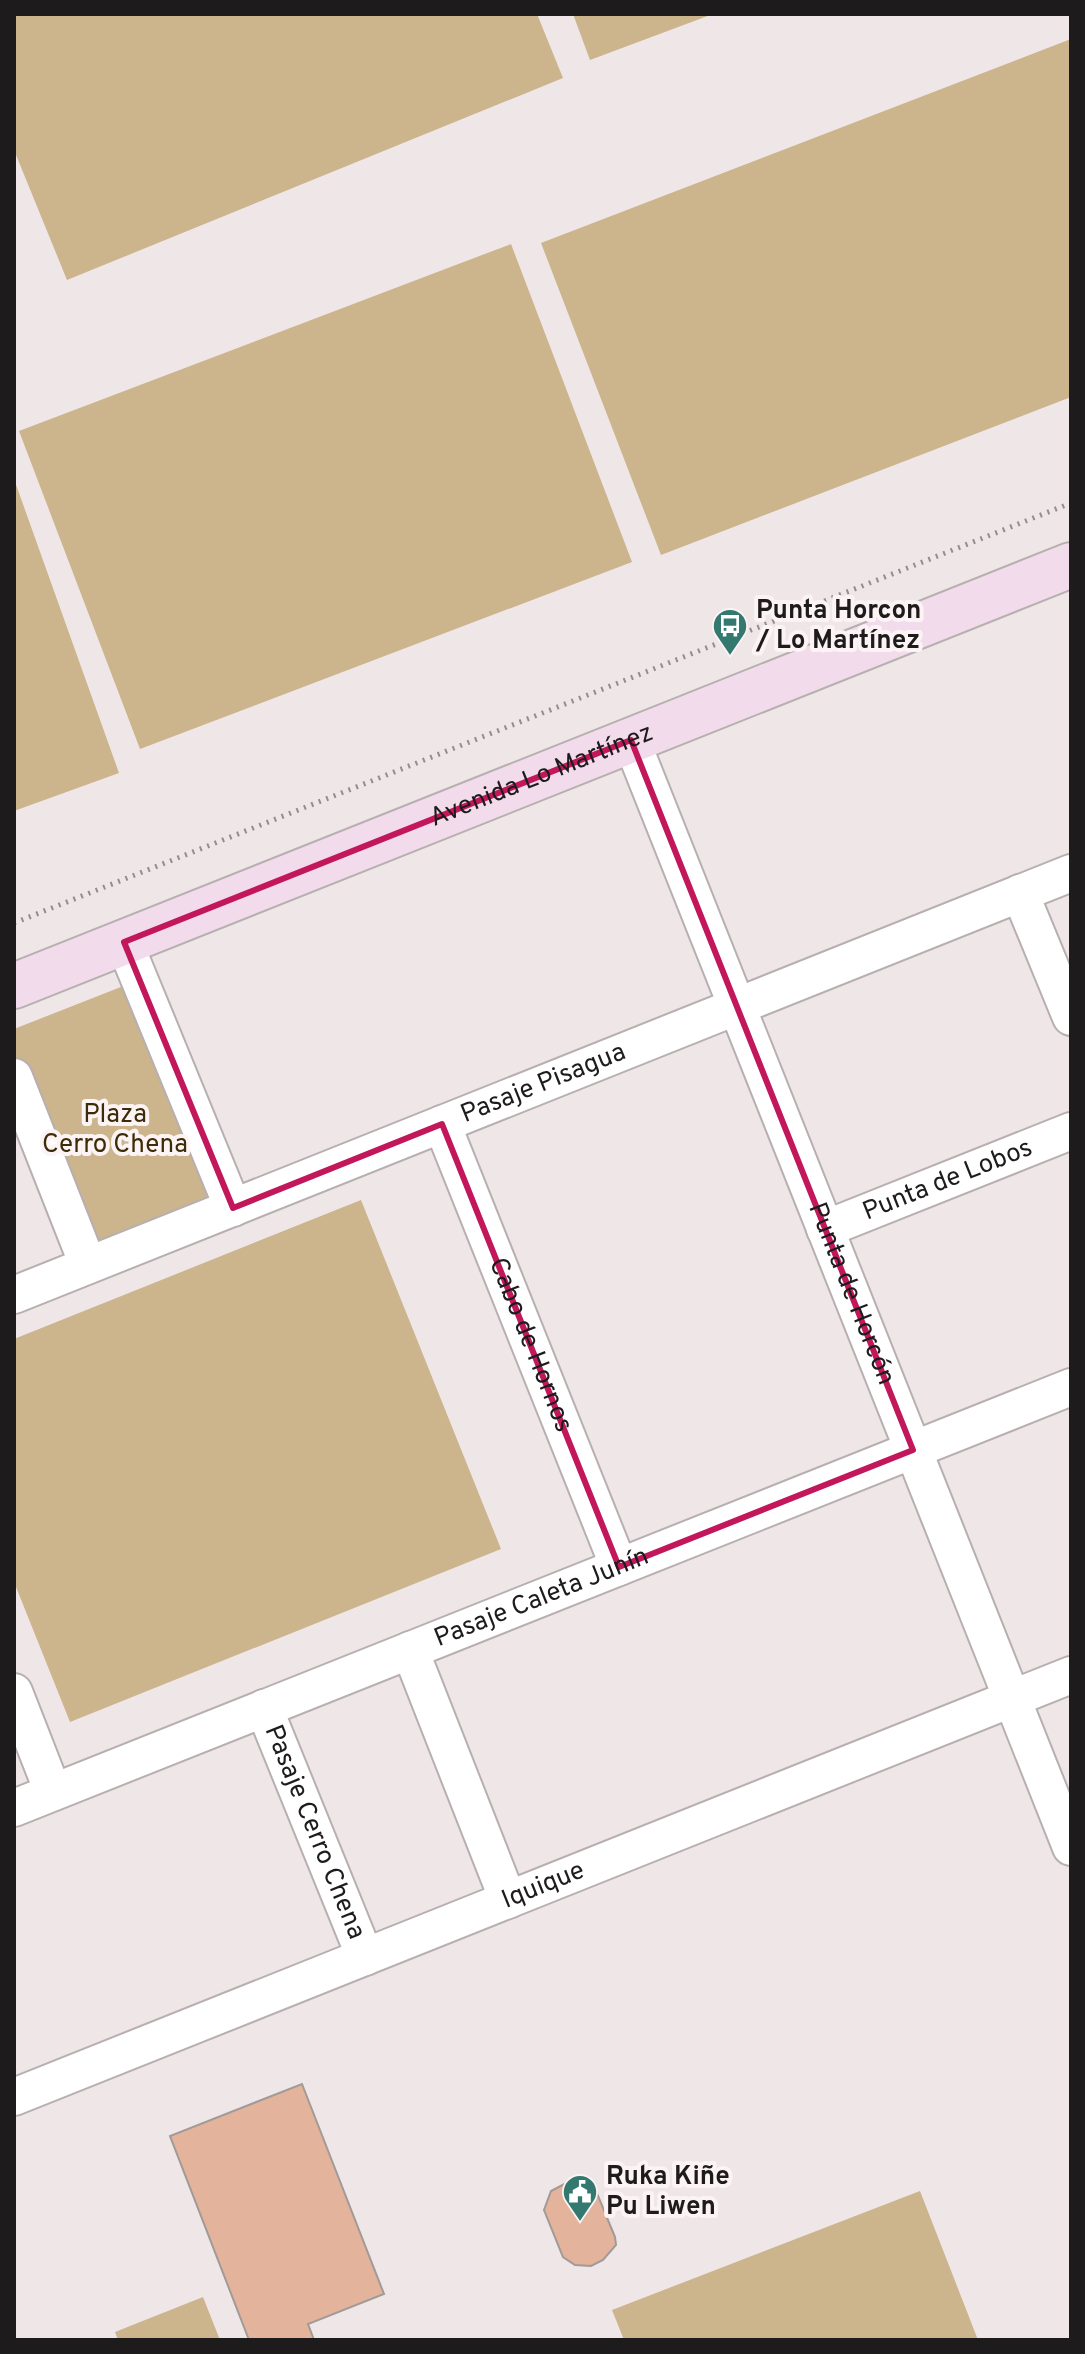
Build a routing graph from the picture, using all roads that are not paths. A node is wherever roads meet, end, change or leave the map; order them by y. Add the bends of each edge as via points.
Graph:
1 (1071, 565) edge
2 (631, 740) junction
3 (1071, 873) edge
4 (1020, 893) junction
5 (124, 942) junction
6 (14, 986) edge
7 (736, 1006) junction
8 (1071, 1017) edge
9 (14, 1077) edge
10 (442, 1124) junction
11 (1071, 1131) edge
12 (233, 1208) junction
13 (825, 1229) junction
14 (88, 1265) junction
15 (14, 1295) edge
16 (1071, 1387) edge
17 (913, 1450) junction
18 (619, 1567) junction
19 (410, 1650) junction
20 (1071, 1675) edge
21 (14, 1692) edge
22 (1012, 1699) junction
23 (264, 1708) junction
24 (53, 1792) junction
25 (14, 1808) edge
26 (1071, 1847) edge
27 (508, 1900) junction
28 (365, 1957) junction
29 (14, 2097) edge

1 - 2 main road, Avenida Lo Martínez
2 - 5 main road, Avenida Lo Martínez
2 - 7 street, Punta de Horcón
3 - 4 street, Pasaje Pisagua
4 - 7 street, Pasaje Pisagua
4 - 8 street
5 - 6 main road, Avenida Lo Martínez
5 - 12 street
7 - 10 street, Pasaje Pisagua
7 - 13 street, Punta de Horcón
9 - 14 street
10 - 12 street, Pasaje Pisagua
10 - 18 street, Cabo de Hornos
11 - 13 street, Punta de Lobos
12 - 14 street, Pasaje Pisagua
13 - 17 street, Punta de Horcón
14 - 15 street, Pasaje Pisagua
16 - 17 street, Pasaje Caleta Junín
17 - 18 street, Pasaje Caleta Junín
17 - 22 street, Punta de Horcón
18 - 19 street, Pasaje Caleta Junín
19 - 23 street, Pasaje Caleta Junín
19 - 27 street
20 - 22 street, Iquique
21 - 24 street
22 - 26 street, Punta de Horcón
22 - 27 street, Iquique
23 - 24 street, Pasaje Caleta Junín
23 - 28 street, Pasaje Cerro Chena
24 - 25 street, Pasaje Caleta Junín
27 - 28 street, Iquique
28 - 29 street, Iquique

